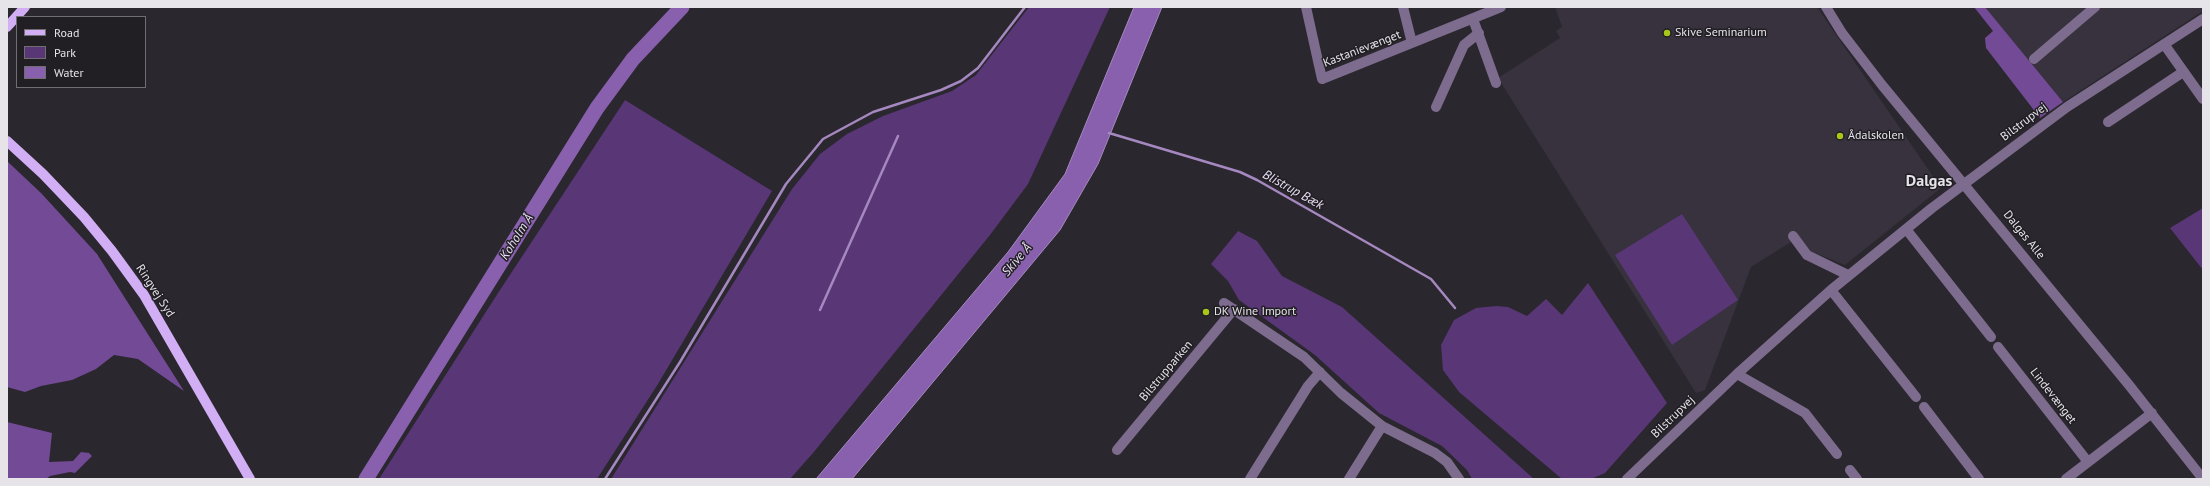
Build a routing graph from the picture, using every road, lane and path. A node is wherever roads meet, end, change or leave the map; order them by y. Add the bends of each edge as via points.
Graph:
1 (25, 7) edge
2 (1306, 7) edge
3 (1404, 7) edge
4 (1501, 7) edge
5 (1826, 7) edge
6 (2095, 7) edge
7 (17, 16) edge
8 (16, 17) edge
9 (1473, 19) junction
10 (2203, 19) edge
11 (7, 27) edge
12 (1479, 34) junction
13 (1412, 43) junction
14 (2164, 44) junction
15 (2034, 59) dead end
16 (2183, 72) junction
17 (1496, 83) dead end
18 (2203, 99) edge
19 (1436, 107) dead end
20 (2108, 122) dead end
21 (7, 141) edge
22 (1965, 184) junction
23 (1906, 229) junction
24 (1793, 236) dead end
25 (1848, 275) junction
26 (1831, 290) junction
27 (1224, 303) dead end
28 (1234, 309) junction
29 (1991, 337) dead end
30 (1998, 347) dead end
31 (1320, 372) junction
32 (1737, 374) junction
33 (1916, 397) dead end
34 (1924, 407) dead end
35 (2152, 413) junction
36 (1382, 426) junction
37 (1117, 450) dead end
38 (1838, 454) dead end
39 (2088, 462) junction
40 (1850, 470) dead end
41 (2202, 477) edge
42 (250, 479) edge
43 (1250, 479) edge
44 (1349, 479) edge
45 (1460, 479) edge
46 (1627, 479) edge
47 (1857, 479) edge
48 (1979, 479) edge
49 (2066, 479) edge

1 - 7 main road
2 - 13 street, Kastanievænget via 1322,79
3 - 13 street, Kastanievænget
4 - 9 street, Kastanievænget
5 - 22 street, Dalgas Alle via 1842,33 1882,85
6 - 15 street
8 - 11 main road
9 - 12 street
9 - 13 street, Kastanievænget
10 - 14 street, Bilstrupvej
12 - 17 street
12 - 19 street via 1464,45
14 - 16 street
14 - 22 street, Bilstrupvej via 2067,107
16 - 18 street
16 - 20 street
21 - 42 main road, Ringvej Syd via 43,174 112,250 144,296
22 - 23 street, Bilstrupvej
22 - 35 street, Dalgas Alle
23 - 25 street, Bilstrupvej
23 - 29 street
24 - 25 street via 1807,255
25 - 26 street, Bilstrupvej
26 - 32 street, Bilstrupvej
26 - 33 street
27 - 28 street
28 - 31 street via 1286,343
28 - 37 street, Bilstrupparken
30 - 39 street, Lindevænget
31 - 36 street via 1341,393
31 - 43 street via 1308,386
32 - 38 street via 1805,413
32 - 46 street, Bilstrupvej
34 - 48 street
35 - 39 street
35 - 41 street, Dalgas Alle
36 - 44 street
36 - 45 street via 1435,453 1447,462
39 - 49 street
40 - 47 street

